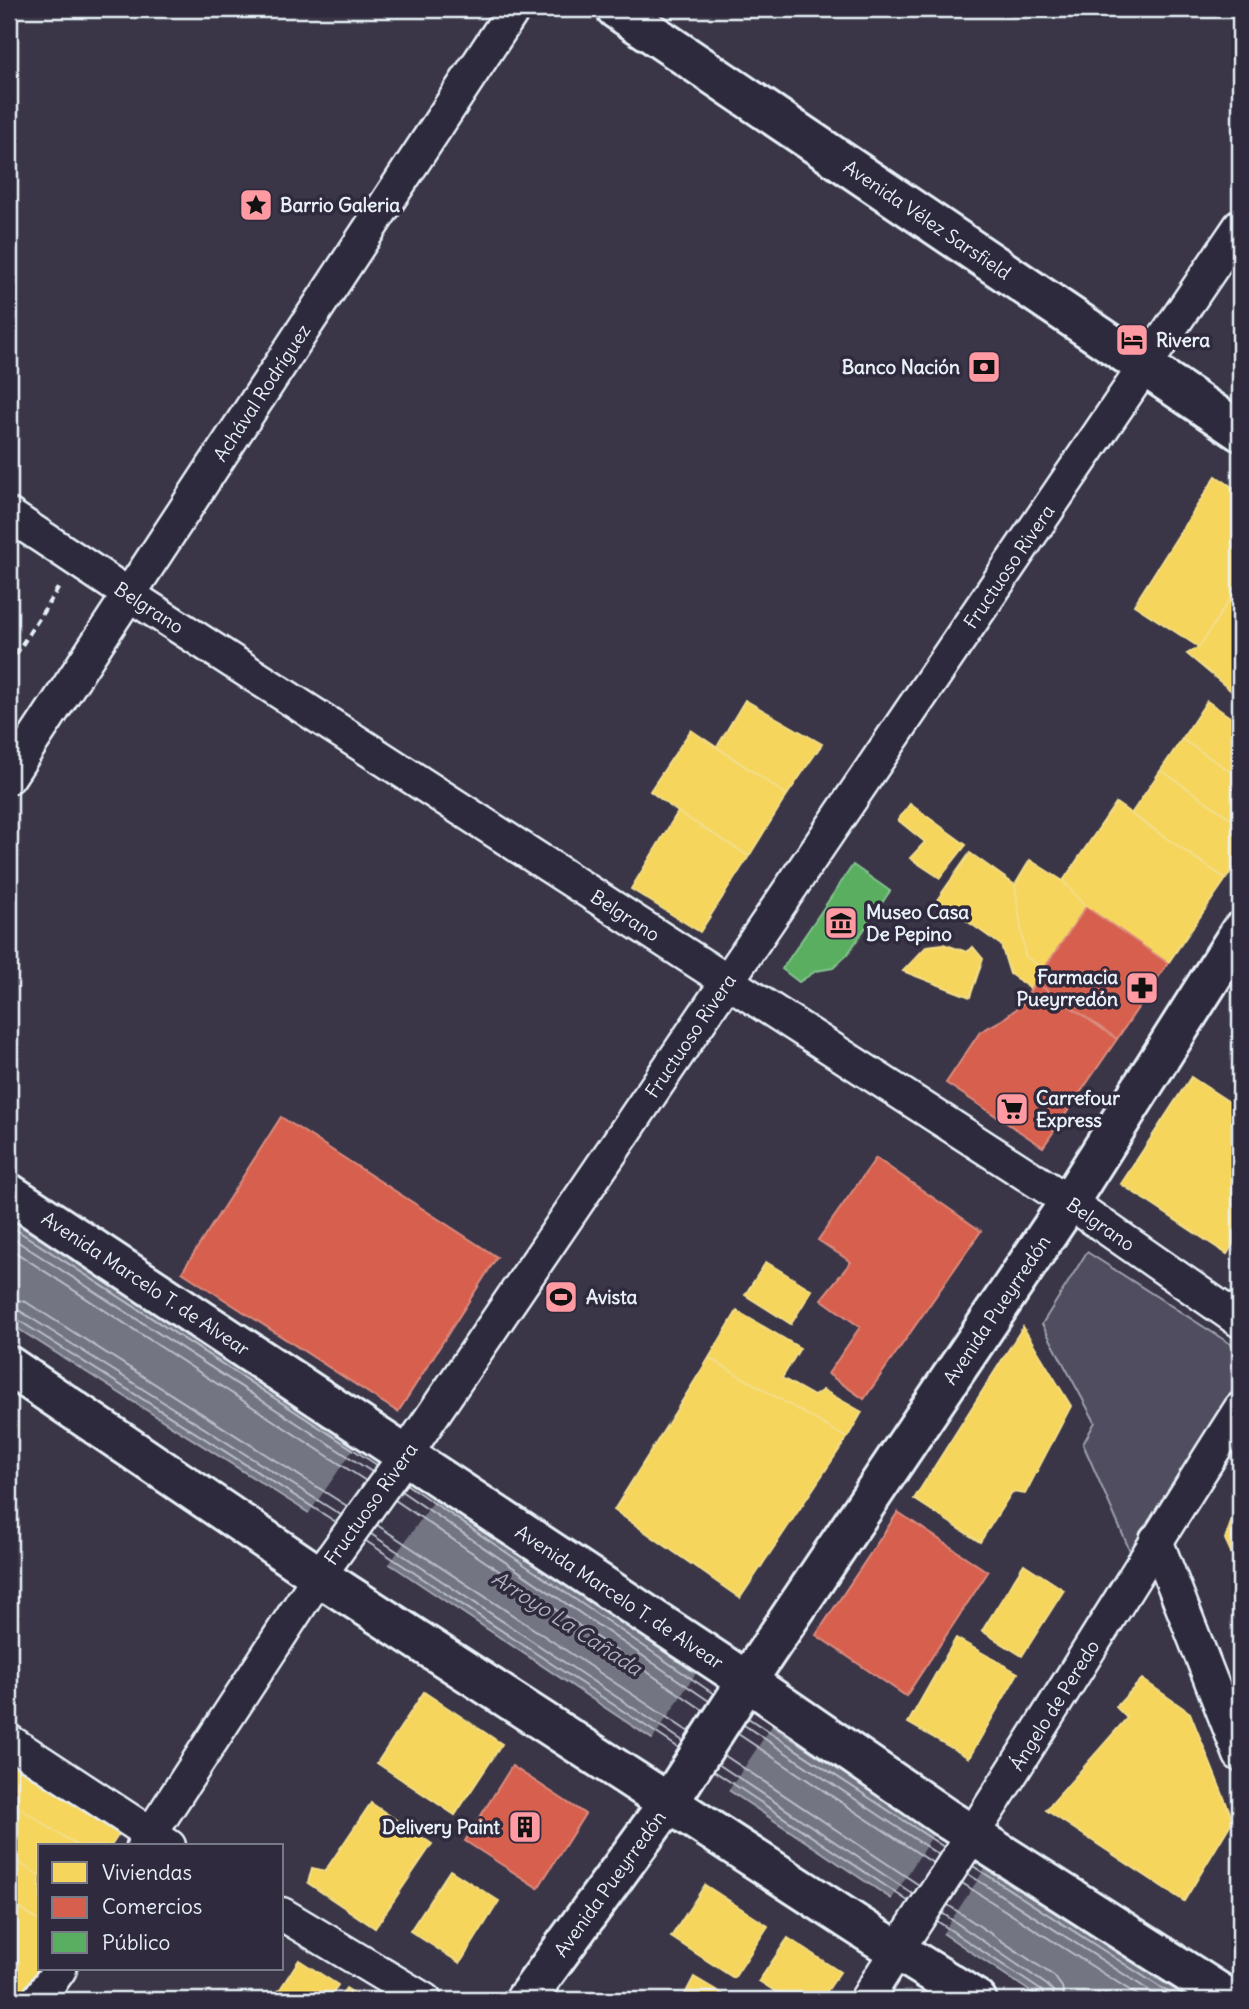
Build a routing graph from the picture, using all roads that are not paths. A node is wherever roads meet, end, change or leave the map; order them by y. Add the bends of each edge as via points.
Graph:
1 (514, 9) edge
2 (616, 9) edge
3 (1240, 226) edge
4 (1144, 367) junction
5 (1240, 431) edge
6 (9, 514) edge
7 (128, 594) junction
8 (9, 777) edge
9 (1240, 932) edge
10 (727, 980) junction
11 (9, 1193) edge
12 (1069, 1202) junction
13 (1240, 1321) edge
14 (9, 1366) edge
15 (1240, 1409) edge
16 (400, 1463) junction
17 (1156, 1540) junction
18 (326, 1565) junction
19 (740, 1692) junction
20 (9, 1741) edge
21 (1240, 1755) edge
22 (669, 1802) junction
23 (972, 1835) junction
24 (155, 1843) edge
25 (284, 1915) edge
26 (897, 1950) junction
27 (59, 1970) edge
28 (38, 2000) edge
29 (425, 2000) edge
30 (525, 2000) edge
31 (866, 2000) edge
32 (977, 2000) edge
33 (1231, 2000) edge

1 - 7 street, Achával Rodríguez
2 - 4 main road, Avenida Vélez Sarsfield
3 - 4 street, Fructuoso Rivera
4 - 5 main road, Avenida Vélez Sarsfield
4 - 10 street, Fructuoso Rivera
6 - 7 street, Belgrano
7 - 8 street, Achával Rodríguez
7 - 10 street, Belgrano
9 - 12 main road, Avenida Pueyrredón
10 - 12 street, Belgrano
10 - 16 street, Fructuoso Rivera
11 - 16 main road, Avenida Marcelo T. de Alvear
12 - 13 street, Belgrano
12 - 19 main road, Avenida Pueyrredón
14 - 18 main road
15 - 17 street, Ángelo de Peredo
16 - 18 street, Fructuoso Rivera
16 - 19 main road, Avenida Marcelo T. de Alvear
17 - 21 street
17 - 23 street, Ángelo de Peredo
18 - 22 main road
18 - 24 street, Fructuoso Rivera
19 - 22 main road, Avenida Pueyrredón
19 - 23 main road, Avenida Marcelo T. de Alvear
20 - 24 street
22 - 26 main road
22 - 30 main road, Avenida Pueyrredón
23 - 26 street, Ángelo de Peredo
23 - 33 main road, Avenida Marcelo T. de Alvear
25 - 29 street
26 - 31 street, Ángelo de Peredo
26 - 32 main road
27 - 28 street

